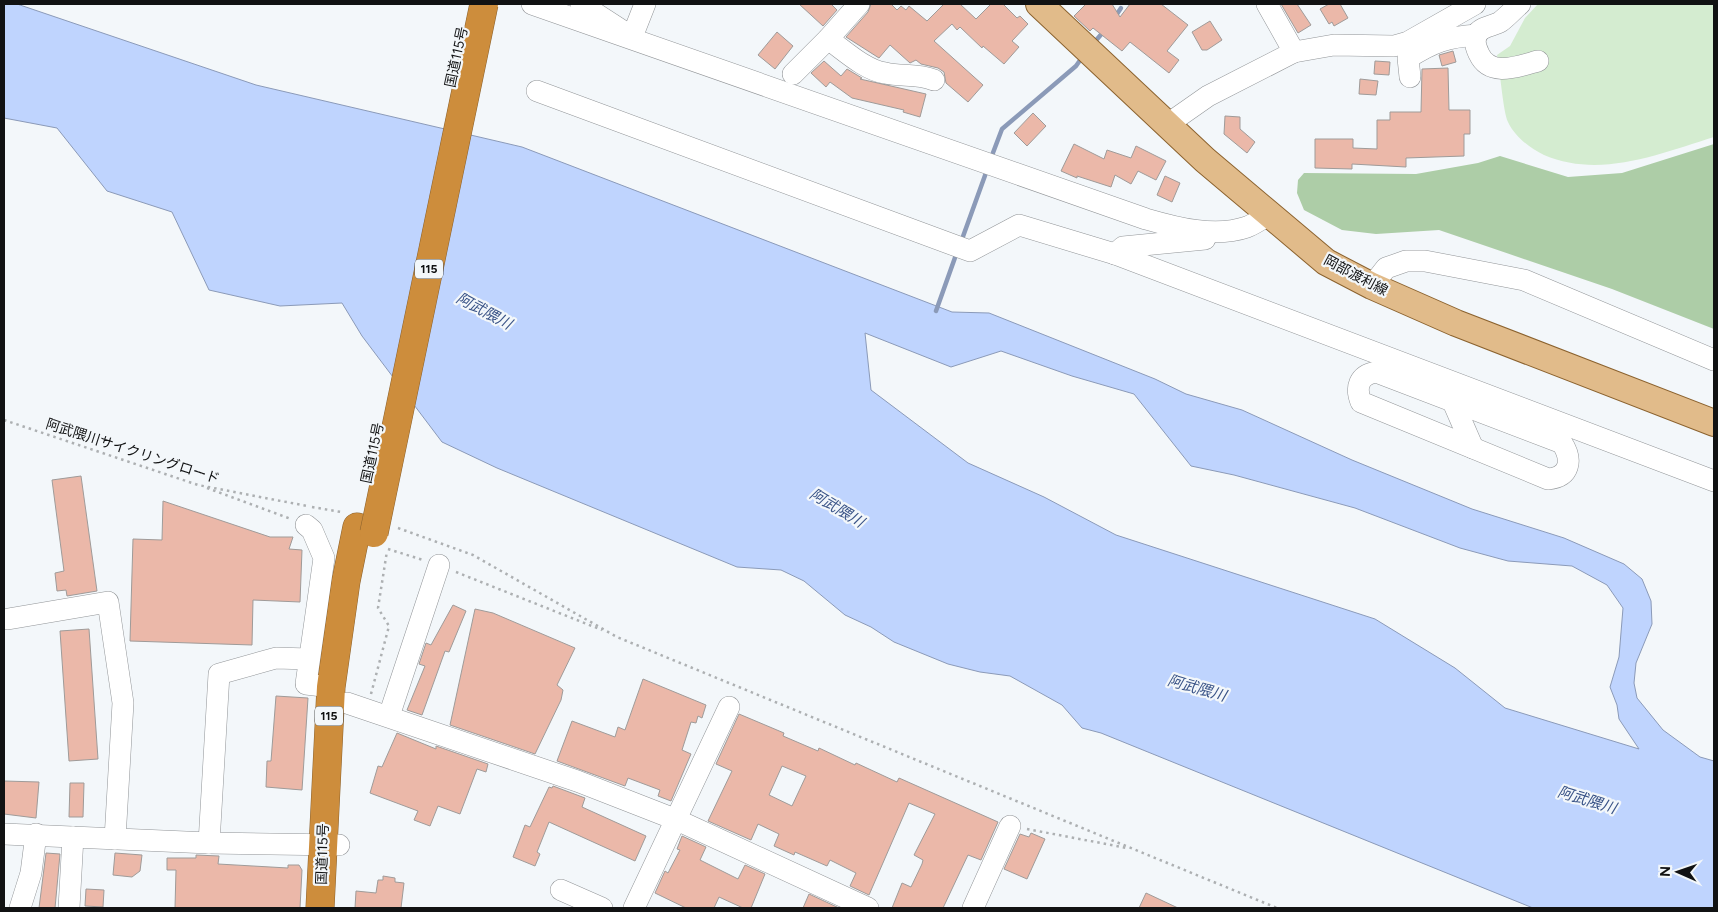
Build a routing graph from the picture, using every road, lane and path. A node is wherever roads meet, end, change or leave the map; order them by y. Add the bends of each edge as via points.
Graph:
1 (467, 4) edge
2 (484, 4) edge
3 (532, 4) edge
4 (581, 4) edge
5 (645, 4) edge
6 (859, 4) edge
7 (1039, 4) edge
8 (1268, 4) edge
9 (1475, 4) edge
10 (1520, 4) edge
11 (1476, 35) junction
12 (632, 38) junction
13 (828, 39) junction
14 (1294, 52) junction
15 (1538, 61) dead end
16 (793, 74) dead end
17 (1410, 77) dead end
18 (934, 80) dead end
19 (538, 91) dead end
20 (1168, 124) junction
21 (1270, 213) junction
22 (1247, 227) junction
23 (1115, 254) junction
24 (1372, 286) junction
25 (1714, 360) edge
26 (1453, 402) junction
27 (1488, 415) junction
28 (4, 420) edge
29 (1714, 423) edge
30 (1464, 426) junction
31 (1443, 436) junction
32 (1473, 448) junction
33 (1714, 481) edge
34 (198, 485) junction
35 (306, 525) joint
36 (372, 533) junction
37 (439, 565) junction
38 (8, 618) dead end
39 (613, 634) junction
40 (309, 659) junction
41 (348, 700) junction
42 (729, 707) dead end
43 (389, 716) junction
44 (677, 820) junction
45 (1010, 826) joint
46 (4, 834) edge
47 (36, 834) junction
48 (73, 837) junction
49 (115, 839) junction
50 (209, 843) junction
51 (331, 846) junction
52 (1132, 849) junction
53 (561, 890) dead end
54 (20, 908) edge
55 (69, 908) edge
56 (320, 908) edge
57 (336, 908) edge
58 (602, 908) edge
59 (634, 908) edge
60 (868, 908) edge
61 (973, 908) edge
62 (1277, 908) edge

1 - 36 highway, 国道115号 / 115
2 - 36 highway, 国道115号 / 115, bridge
3 - 12 street
4 - 12 street
5 - 12 street
6 - 13 street
7 - 20 main road, 岡部渡利線
8 - 14 street
9 - 14 street via 1408,42 1394,46 1334,45
10 - 11 street
11 - 15 street via 1475,45 1480,57 1493,68 1505,70
11 - 17 street via 1452,36 1408,58
12 - 22 street via 1146,219 1184,229 1215,231
13 - 16 street
13 - 18 street via 878,71 921,75
14 - 20 street via 1208,96
19 - 23 street via 970,251 1019,224
20 - 21 main road, 岡部渡利線 via 1205,160
21 - 22 street
21 - 24 main road, 岡部渡利線 via 1326,262
22 - 23 street via 1230,237 1123,247
23 - 33 street
24 - 25 street via 1386,268 1406,261 1425,261 1524,280
24 - 29 main road, 岡部渡利線
26 - 27 street
26 - 30 street
26 - 31 street via 1376,372 1363,377 1358,386 1362,402
27 - 30 street
27 - 32 street via 1562,443 1569,458 1567,469 1563,475 1548,479
28 - 34 path, 阿武隈川サイクリングロード
30 - 31 street
30 - 32 street
31 - 32 street
34 - 35 path
34 - 36 path, 阿武隈川サイクリングロード
35 - 40 street via 316,537 324,558
36 - 37 path
36 - 39 path via 473,555
36 - 41 highway, 国道115号 / 115 via 346,582
36 - 41 path via 378,608 389,626
37 - 39 path
37 - 43 street
38 - 49 street via 108,602 123,703
39 - 52 path
40 - 41 street via 306,684
40 - 50 street via 276,658 219,674
41 - 43 street
41 - 51 highway, 国道115号 / 115
42 - 44 street
43 - 44 street via 577,781
44 - 59 street
44 - 60 street
45 - 52 path
45 - 61 street
46 - 47 street
47 - 48 street
47 - 54 street via 31,872
48 - 49 street
48 - 55 street
49 - 50 street
50 - 51 street
51 - 56 highway, 国道115号 / 115
51 - 57 highway, 国道115号 / 115
52 - 62 path
53 - 58 street

